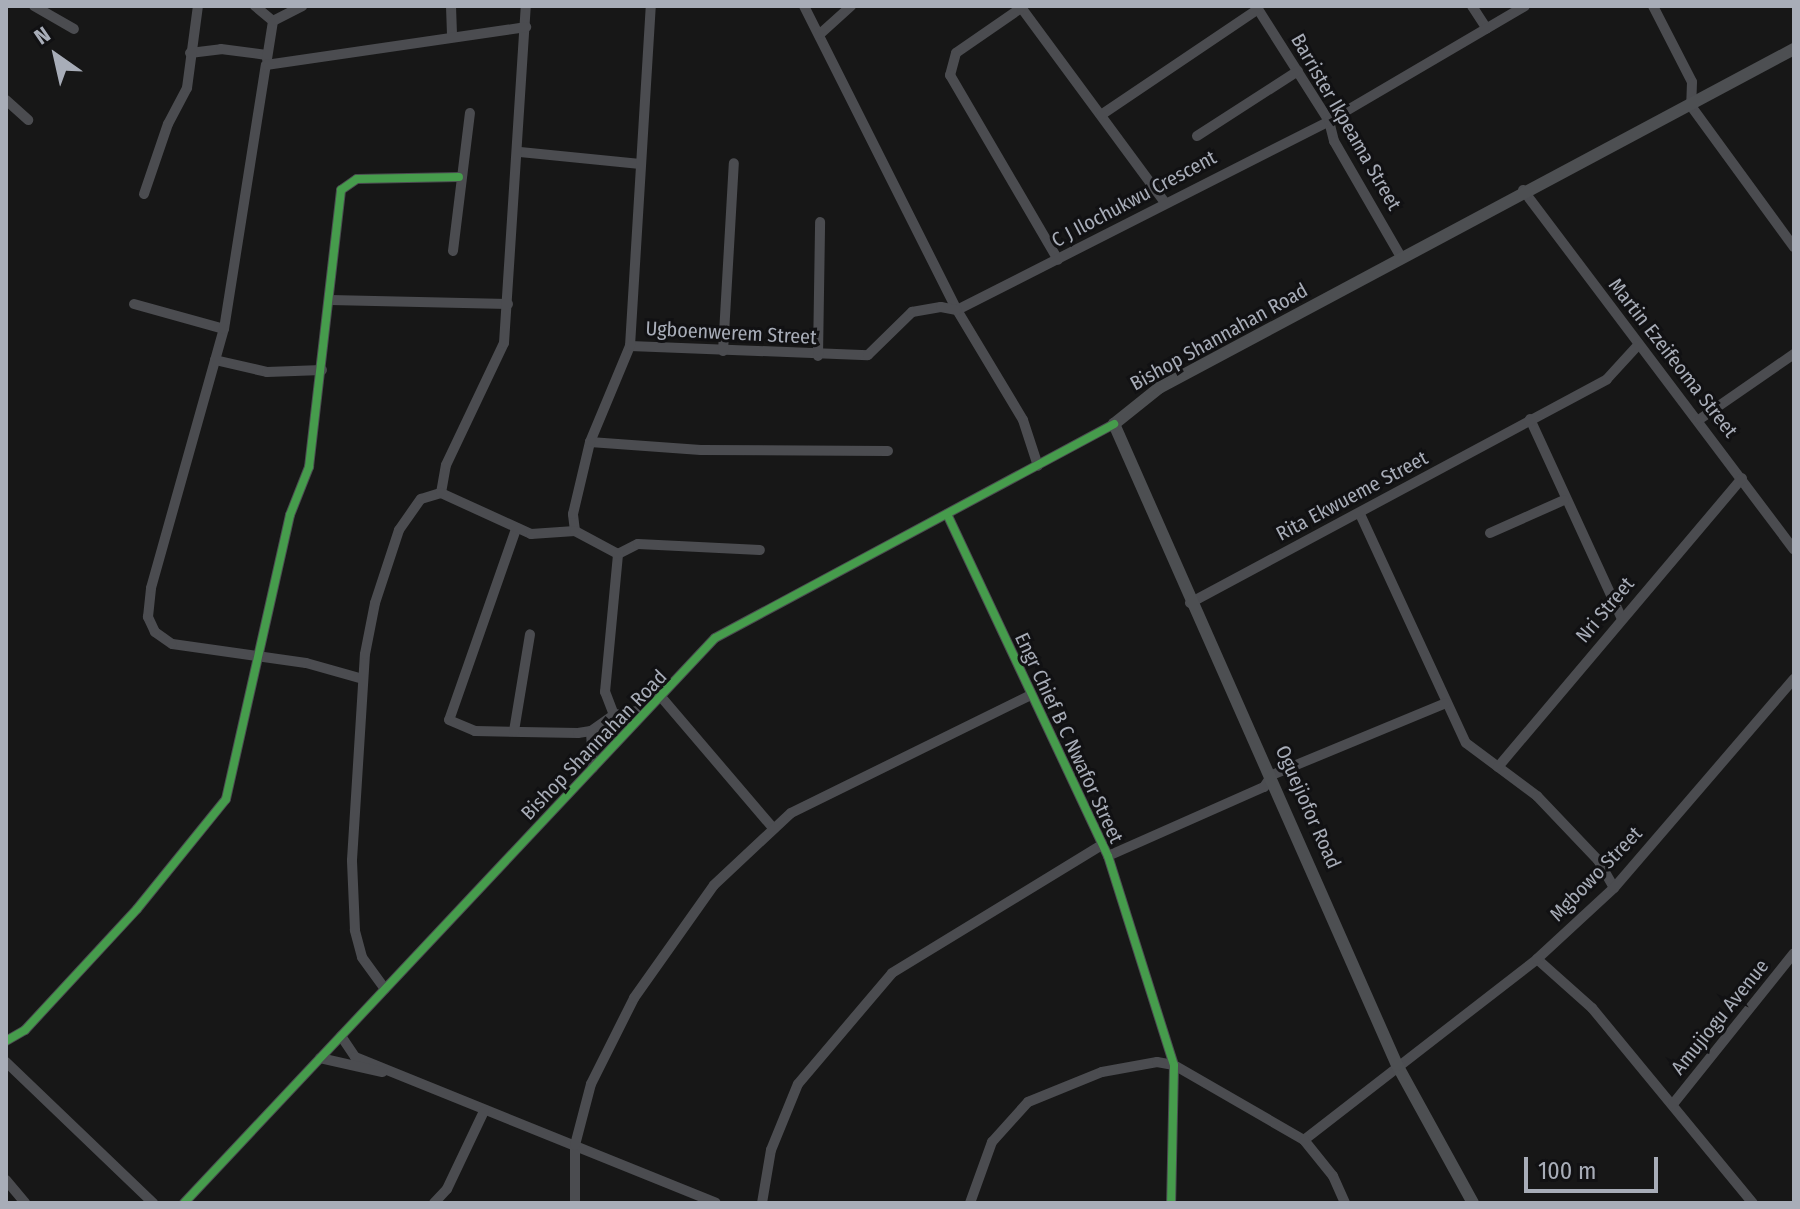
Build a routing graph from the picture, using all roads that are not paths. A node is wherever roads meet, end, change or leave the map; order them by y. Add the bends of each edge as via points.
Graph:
1 (34, 6) edge
2 (198, 6) edge
3 (255, 6) edge
4 (302, 6) edge
5 (451, 6) edge
6 (526, 6) edge
7 (651, 6) edge
8 (804, 6) edge
9 (851, 6) edge
10 (1472, 6) edge
11 (1525, 6) edge
12 (1653, 6) edge
13 (1020, 7) edge
14 (1257, 8) edge
15 (273, 21) junction
16 (526, 27) junction
17 (74, 29) dead end
18 (1487, 29) junction
19 (820, 34) junction
20 (452, 36) junction
21 (1794, 49) edge
22 (190, 53) junction
23 (266, 60) junction
24 (1298, 71) junction
25 (6, 100) edge
26 (1691, 106) junction
27 (470, 113) dead end
28 (1101, 115) junction
29 (28, 120) dead end
30 (1329, 121) junction
31 (1197, 136) dead end
32 (520, 152) junction
33 (734, 163) dead end
34 (640, 164) junction
35 (459, 177) junction
36 (1523, 190) junction
37 (144, 194) dead end
38 (1164, 201) junction
39 (820, 222) dead end
40 (1794, 247) edge
41 (453, 251) dead end
42 (1401, 257) junction
43 (1058, 260) junction
44 (330, 300) junction
45 (134, 304) dead end
46 (508, 304) junction
47 (957, 310) junction
48 (224, 329) junction
49 (1638, 345) junction
50 (630, 346) junction
51 (723, 351) junction
52 (1794, 354) edge
53 (818, 356) junction
54 (215, 360) junction
55 (322, 370) junction
56 (1530, 419) junction
57 (1700, 419) junction
58 (1114, 424) junction
59 (590, 442) junction
60 (888, 451) dead end
61 (1038, 466) junction
62 (1742, 478) junction
63 (441, 493) junction
64 (1564, 500) junction
65 (1360, 514) junction
66 (950, 517) junction
67 (516, 529) junction
68 (575, 531) junction
69 (1490, 533) dead end
70 (1794, 549) edge
71 (760, 550) dead end
72 (618, 554) junction
73 (1190, 603) junction
74 (1622, 619) junction
75 (530, 634) dead end
76 (262, 656) junction
77 (363, 679) junction
78 (1794, 679) edge
79 (1029, 696) junction
80 (662, 698) junction
81 (1446, 703) junction
82 (649, 708) junction
83 (614, 715) junction
84 (514, 731) junction
85 (591, 731) junction
86 (1498, 767) junction
87 (593, 768) junction
88 (1272, 775) junction
89 (774, 829) junction
90 (1100, 846) junction
91 (1108, 856) junction
92 (1614, 888) junction
93 (1794, 953) edge
94 (1537, 959) junction
95 (385, 989) junction
96 (341, 1036) junction
97 (6, 1041) edge
98 (320, 1058) junction
99 (6, 1062) edge
100 (1174, 1065) junction
101 (1397, 1065) junction
102 (392, 1073) junction
103 (1673, 1104) junction
104 (484, 1111) junction
105 (1304, 1140) junction
106 (575, 1145) junction
107 (6, 1180) edge
108 (1170, 1202) edge
109 (25, 1203) edge
110 (153, 1203) edge
111 (184, 1203) edge
112 (434, 1203) edge
113 (575, 1203) edge
114 (716, 1203) edge
115 (762, 1203) edge
116 (970, 1203) edge
117 (1155, 1203) edge
118 (1345, 1203) edge
119 (1473, 1203) edge
120 (1753, 1203) edge

1 - 17 street
2 - 22 street
3 - 15 street
4 - 15 street
5 - 20 street
6 - 16 street
7 - 34 street
8 - 19 street
9 - 19 street
10 - 18 street
11 - 18 street, C J Ilochukwu Crescent
12 - 26 street via 1692,82
13 - 28 street
13 - 43 street via 956,53 950,75
14 - 24 street, Barrister Ikpeama Street
14 - 28 street
15 - 23 street
16 - 20 street
16 - 32 street
18 - 30 street, C J Ilochukwu Crescent
19 - 47 street
20 - 23 street
21 - 26 main road, Bishop Shannahan Road
22 - 23 street via 221,49
22 - 37 street via 187,88 168,124
23 - 48 street
24 - 30 street, Barrister Ikpeama Street
24 - 31 street
25 - 29 street
26 - 36 main road, Bishop Shannahan Road
26 - 40 street
27 - 35 street
28 - 38 street
30 - 38 street, C J Ilochukwu Crescent
30 - 42 street, Barrister Ikpeama Street via 1334,141
32 - 34 street
32 - 46 street
33 - 51 street
34 - 50 street
35 - 41 street
35 - 44 street via 348,183 341,190
36 - 42 main road, Bishop Shannahan Road
36 - 49 street, Martin Ezeifeoma Street
38 - 43 street, C J Ilochukwu Crescent via 1153,214
39 - 53 street
42 - 58 main road, Bishop Shannahan Road via 1159,388
43 - 47 street, C J Ilochukwu Crescent
44 - 46 street
44 - 55 street
45 - 48 street
46 - 63 street via 504,343 446,465
47 - 53 street, Ugboenwerem Street via 912,312 891,327 875,352
47 - 61 street via 1023,420
48 - 54 street
49 - 56 street, Rita Ekwueme Street via 1607,379
49 - 57 street, Martin Ezeifeoma Street
50 - 51 street, Ugboenwerem Street
50 - 59 street, Ugboenwerem Street
51 - 53 street, Ugboenwerem Street
52 - 57 street
54 - 55 street via 267,372
54 - 76 street via 151,588 148,617 155,632 172,644
55 - 76 street via 309,467 290,515
56 - 64 street
56 - 65 street, Rita Ekwueme Street
57 - 62 street, Martin Ezeifeoma Street
58 - 61 street, Bishop Shannahan Road
58 - 73 main road, Oguejiofor Road
59 - 60 street via 701,450
59 - 68 street, Ugboenwerem Street via 573,514
61 - 66 street, Bishop Shannahan Road
62 - 70 street, Martin Ezeifeoma Street
62 - 74 street, Nri Street
63 - 67 street
63 - 77 street via 421,499 392,544 375,603
64 - 69 street
64 - 74 street
65 - 73 street, Rita Ekwueme Street
65 - 81 street
66 - 79 street, Engr Chief B C Nwafor Street
66 - 80 street, Bishop Shannahan Road via 715,638
67 - 68 street via 549,536
67 - 84 street via 449,720 458,728
68 - 72 street
71 - 72 street via 638,544
72 - 83 street via 605,692
73 - 88 main road, Oguejiofor Road
74 - 86 street, Nri Street
75 - 84 street
76 - 77 street
76 - 97 street via 220,810 25,1030
77 - 95 street via 352,860 355,930 362,957
78 - 92 street, Mgbowo Street
79 - 89 street via 824,795
79 - 90 street, Engr Chief B C Nwafor Street
80 - 82 street, Bishop Shannahan Road
80 - 89 street
81 - 86 street via 1466,743
81 - 88 street
82 - 83 street
82 - 87 street, Bishop Shannahan Road
83 - 85 street
84 - 85 street
85 - 87 street
86 - 92 street via 1537,796 1598,860
87 - 95 street, Bishop Shannahan Road
88 - 91 street via 1264,787
88 - 101 main road, Oguejiofor Road
89 - 106 street via 714,885 634,998 591,1084
90 - 91 street, Engr Chief B C Nwafor Street
90 - 115 street via 892,973 798,1084 771,1150
91 - 100 street, Engr Chief B C Nwafor Street
92 - 94 street, Mgbowo Street
93 - 103 street, Amujiogu Avenue
94 - 101 street, Mgbowo Street
94 - 103 street via 1592,1008
95 - 96 street, Bishop Shannahan Road
96 - 98 street, Bishop Shannahan Road
96 - 102 street via 355,1057
98 - 102 street via 354,1070
98 - 111 street, Bishop Shannahan Road
99 - 110 street
100 - 105 street
100 - 108 street, Engr Chief B C Nwafor Street
100 - 116 street via 1102,1072 1028,1102 992,1142
101 - 105 street, Mgbowo Street
101 - 119 main road, Oguejiofor Road
102 - 104 street
103 - 120 street
104 - 106 street
104 - 112 street via 447,1189
105 - 118 street via 1333,1176
106 - 113 street
106 - 114 street
107 - 109 street
108 - 117 street

